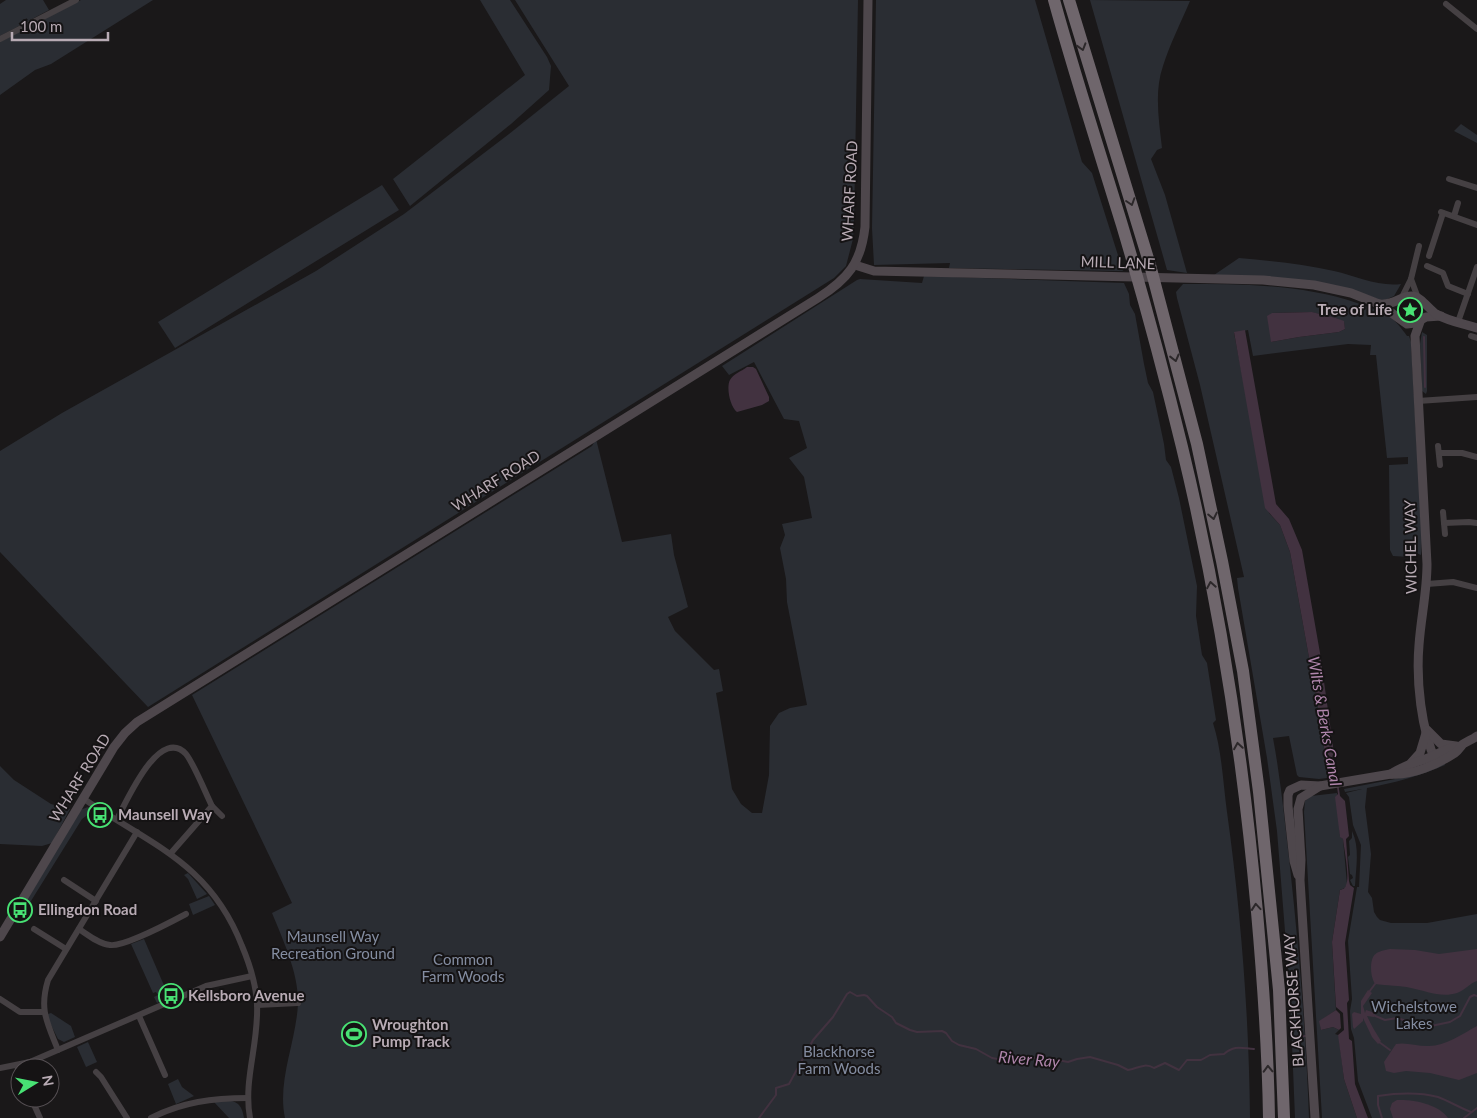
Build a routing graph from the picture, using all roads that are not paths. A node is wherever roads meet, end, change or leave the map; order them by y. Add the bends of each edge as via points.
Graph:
1 (76, 0) edge
2 (868, 0) edge
3 (1054, 0) edge
4 (1069, 0) edge
5 (1446, 4) dead end
6 (1477, 29) edge
7 (0, 39) edge
8 (1449, 179) dead end
9 (1477, 188) edge
10 (1458, 204) dead end
11 (1454, 216) junction
12 (1477, 225) edge
13 (1419, 246) dead end
14 (1428, 256) dead end
15 (855, 265) junction
16 (1427, 266) dead end
17 (1477, 267) edge
18 (1411, 280) junction
19 (1468, 294) junction
20 (1400, 300) junction
21 (1420, 300) junction
22 (1379, 304) junction
23 (1398, 316) junction
24 (1441, 316) junction
25 (1421, 319) junction
26 (1458, 322) junction
27 (1405, 323) junction
28 (1477, 328) edge
29 (1415, 336) junction
30 (1477, 397) edge
31 (1418, 401) junction
32 (1477, 457) edge
33 (1440, 465) dead end
34 (1443, 512) dead end
35 (1444, 523) junction
36 (1477, 523) edge
37 (1444, 534) dead end
38 (1427, 584) junction
39 (1477, 588) edge
40 (1427, 730) junction
41 (1477, 736) edge
42 (1459, 746) junction
43 (1435, 759) junction
44 (1407, 766) junction
45 (1391, 774) junction
46 (1320, 786) junction
47 (84, 799) junction
48 (212, 806) junction
49 (222, 816) dead end
50 (116, 819) junction
51 (137, 832) junction
52 (171, 853) junction
53 (64, 880) dead end
54 (1300, 880) junction
55 (96, 901) junction
56 (186, 914) dead end
57 (34, 929) dead end
58 (79, 929) junction
59 (0, 937) edge
60 (66, 949) junction
61 (252, 976) junction
62 (0, 999) edge
63 (298, 1003) dead end
64 (257, 1005) junction
65 (43, 1012) junction
66 (139, 1016) junction
67 (58, 1050) junction
68 (38, 1058) edge
69 (96, 1072) dead end
70 (165, 1075) dead end
71 (248, 1098) junction
72 (126, 1118) edge
73 (151, 1118) edge
74 (250, 1118) edge
75 (1269, 1118) edge
76 (1284, 1118) edge
77 (1315, 1118) edge

1 - 7 street
2 - 15 main road, WHARF ROAD via 866,221
75 -> 3 highway via 1264,991 1245,790 1207,562 1157,351
4 -> 76 highway via 1152,274 1197,444 1222,560 1243,671 1259,792 1278,990
5 - 6 street
8 - 9 street
10 - 11 street
11 - 12 street
11 - 14 street via 1441,212
13 - 18 street
15 - 22 main road, MILL LANE via 874,270 1263,280 1337,289
15 - 47 main road, WHARF ROAD via 826,293 142,718 118,742
16 - 19 street via 1441,272 1448,286
17 - 19 street
18 - 20 street
18 - 21 street
19 - 26 street
20 - 21 main road, MILL LANE via 1408,296
20 - 22 main road, MILL LANE
20 - 23 main road via 1396,308
21 - 24 main road
21 - 25 main road via 1424,312
22 - 23 main road, MILL LANE
23 - 27 main road, MILL LANE
24 - 25 main road
24 - 26 main road
25 - 27 main road
25 - 29 main road, WICHEL WAY
26 - 28 main road
27 - 29 main road
29 - 31 main road, WICHEL WAY
30 - 31 street
31 - 38 main road, WICHEL WAY
32 - 33 street via 1439,449
34 - 35 street
35 - 36 street
35 - 37 street
38 - 39 street via 1453,582
38 - 40 main road, WICHEL WAY via 1418,663
40 - 42 main road via 1440,743
40 - 43 main road, WICHEL WAY
40 - 44 main road via 1420,753
41 - 42 main road
42 - 43 main road via 1454,753
43 - 44 main road
43 - 45 main road via 1408,773
44 - 45 main road
45 - 46 main road
46 - 54 main road, BLACKHORSE WAY via 1301,798 1298,804 1302,860
46 - 54 main road, BLACKHORSE WAY via 1301,785 1292,788 1288,795 1294,862
47 - 50 street
47 - 59 main road, WHARF ROAD
48 - 49 street
48 - 50 street via 188,756 178,749 169,748 144,769
48 - 52 street
50 - 51 street
51 - 52 street
51 - 55 street
52 - 61 street via 197,874 226,912 237,932
53 - 55 street
54 - 77 main road, BLACKHORSE WAY
55 - 58 street
56 - 58 street via 115,946 102,943
57 - 60 street
58 - 60 street
60 - 65 street via 48,980
61 - 64 street
61 - 66 street via 206,986
62 - 65 street via 20,1012
63 - 64 street
64 - 71 street
65 - 67 street
66 - 67 street
66 - 70 street
67 - 68 street
69 - 72 street
71 - 73 street via 196,1101
71 - 74 street

